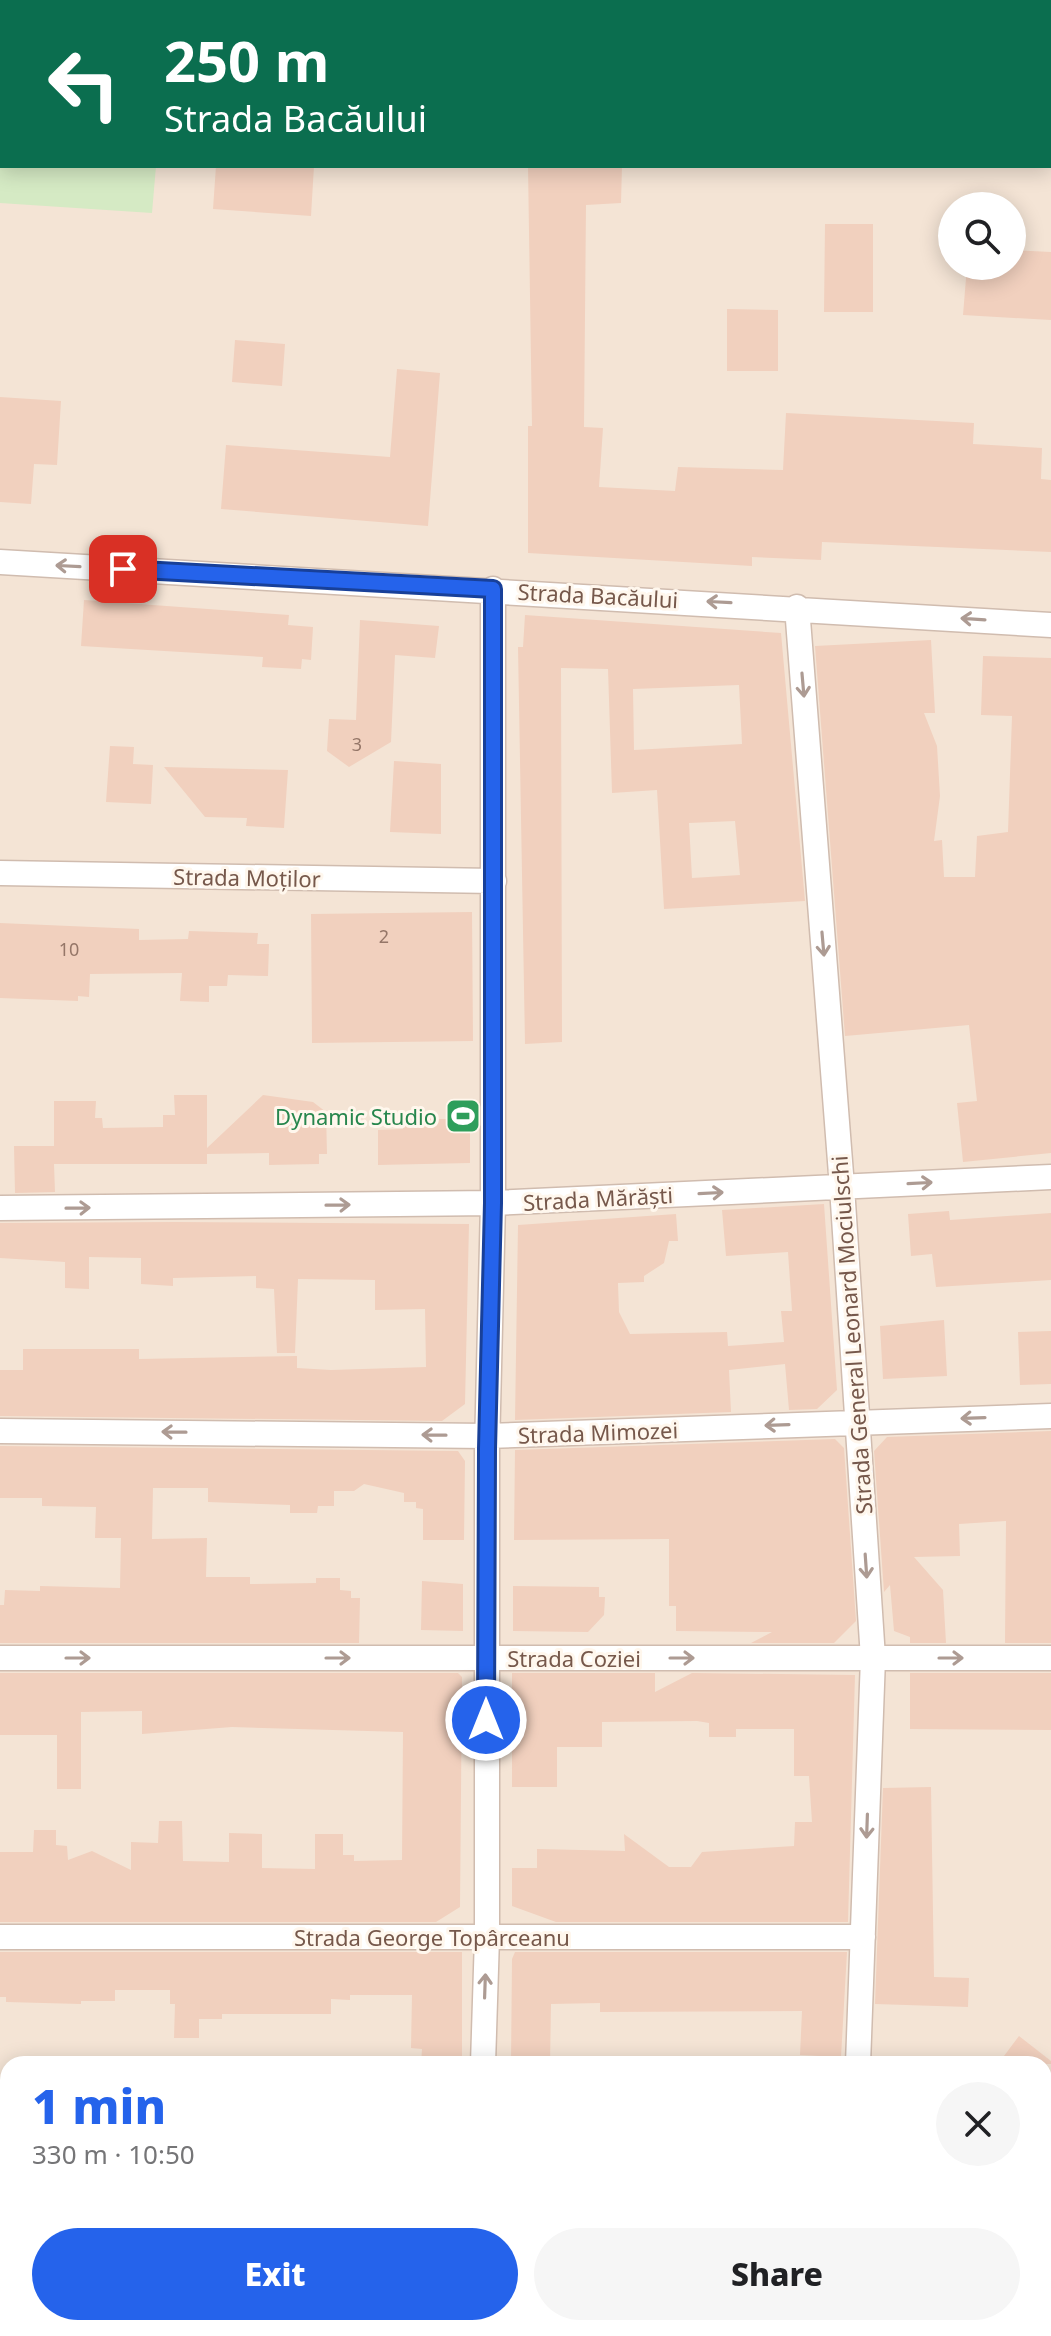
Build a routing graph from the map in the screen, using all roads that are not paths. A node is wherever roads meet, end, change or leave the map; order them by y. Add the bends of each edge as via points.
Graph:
1 (0, 562) edge
2 (493, 589) junction
3 (797, 607) junction
4 (1051, 625) edge
5 (0, 873) edge
6 (494, 881) junction
7 (1051, 1177) edge
8 (842, 1187) junction
9 (493, 1203) junction
10 (0, 1208) edge
11 (1051, 1416) edge
12 (855, 1422) junction
13 (0, 1431) edge
14 (487, 1436) junction
15 (0, 1658) edge
16 (486, 1658) junction
17 (873, 1658) junction
18 (1051, 1658) edge
19 (0, 1937) edge
20 (487, 1937) junction
21 (863, 1937) junction
22 (483, 2056) edge
23 (858, 2056) edge

2 -> 1 street, Strada Bacăului
3 -> 2 street, Strada Bacăului
2 - 6 street
4 -> 3 street, Strada Bacăului
3 -> 8 street, Strada General Leonard Mociulschi
5 - 6 street, Strada Moților
6 - 9 street
8 -> 7 street, Strada Mărăști
9 -> 8 street, Strada Mărăști
8 - 12 street, Strada General Leonard Mociulschi
10 -> 9 street, Strada Mărăști
9 - 14 street
11 -> 12 street, Strada Mimozei
12 -> 14 street, Strada Mimozei
12 -> 17 street, Strada General Leonard Mociulschi
14 -> 13 street, Strada Mimozei
14 - 16 street
15 -> 16 street, Strada Coziei
16 -> 17 street, Strada Coziei
16 - 20 street
17 -> 18 street, Strada Coziei
17 -> 21 street, Strada General Leonard Mociulschi
19 - 20 street, Strada George Topârceanu
20 - 21 street, Strada George Topârceanu
22 -> 20 street
21 - 23 street, Strada General Leonard Mociulschi

